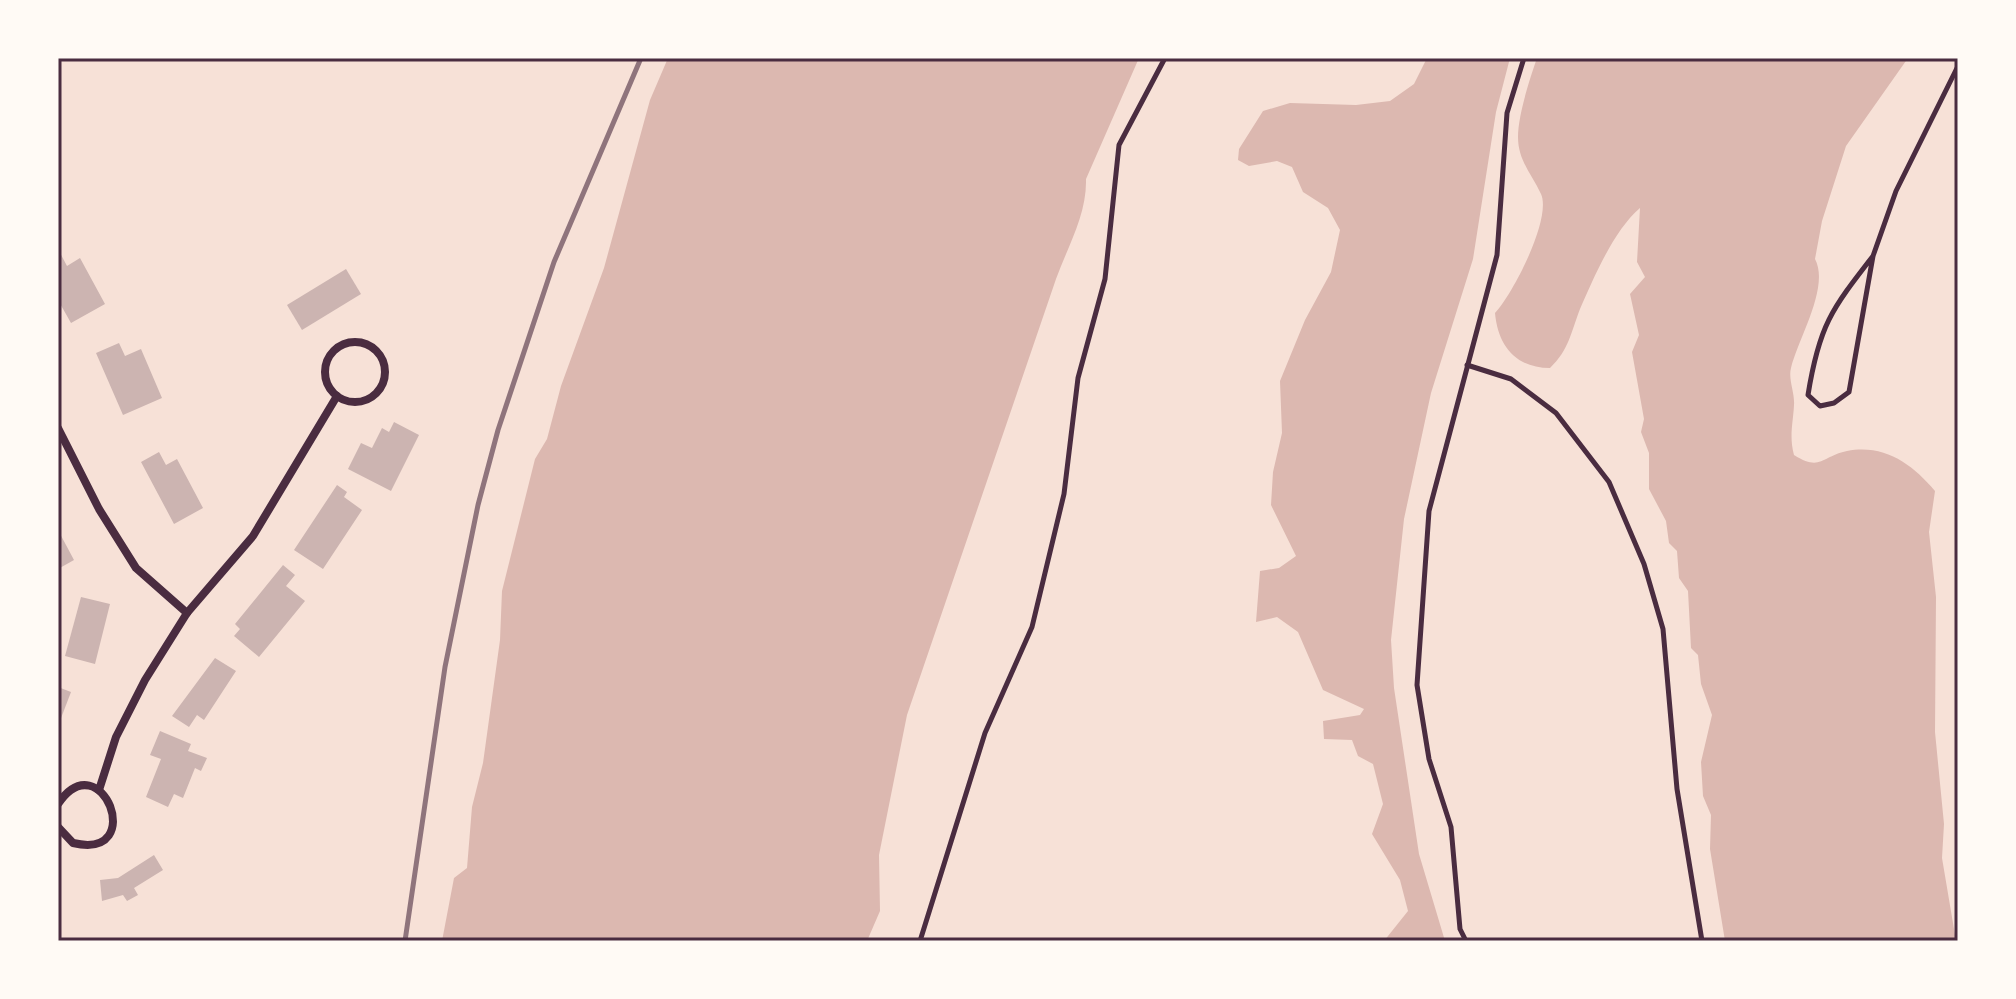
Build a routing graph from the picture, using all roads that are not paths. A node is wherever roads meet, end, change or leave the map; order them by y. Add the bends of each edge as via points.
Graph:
1 (1165, 58) edge
2 (1524, 58) edge
3 (1958, 66) edge
4 (1873, 256) junction
5 (1467, 365) junction
6 (337, 396) junction
7 (58, 428) edge
8 (187, 613) junction
9 (99, 790) junction
10 (58, 804) edge
11 (58, 827) edge
12 (920, 941) edge
13 (1466, 941) edge
14 (1702, 941) edge

1 - 12 lane via 1119,145 1105,279 1078,378 1064,494 1032,627 985,733
2 - 5 lane via 1507,113 1497,255
3 - 4 lane via 1896,191
4 - 4 lane via 1849,392 1820,406 1808,395 1815,350 1831,309
5 - 13 lane via 1429,511 1417,685 1429,759 1451,827 1460,929
5 - 14 lane via 1511,379 1556,413 1609,482 1644,564 1663,629 1677,789
6 - 6 street via 326,380 327,361 348,342 368,345 384,368 380,387 356,402
6 - 8 street via 253,536
7 - 8 street via 136,568
8 - 9 street via 116,737
9 - 10 street via 71,790
9 - 11 street via 114,814 102,840 93,845 73,843

